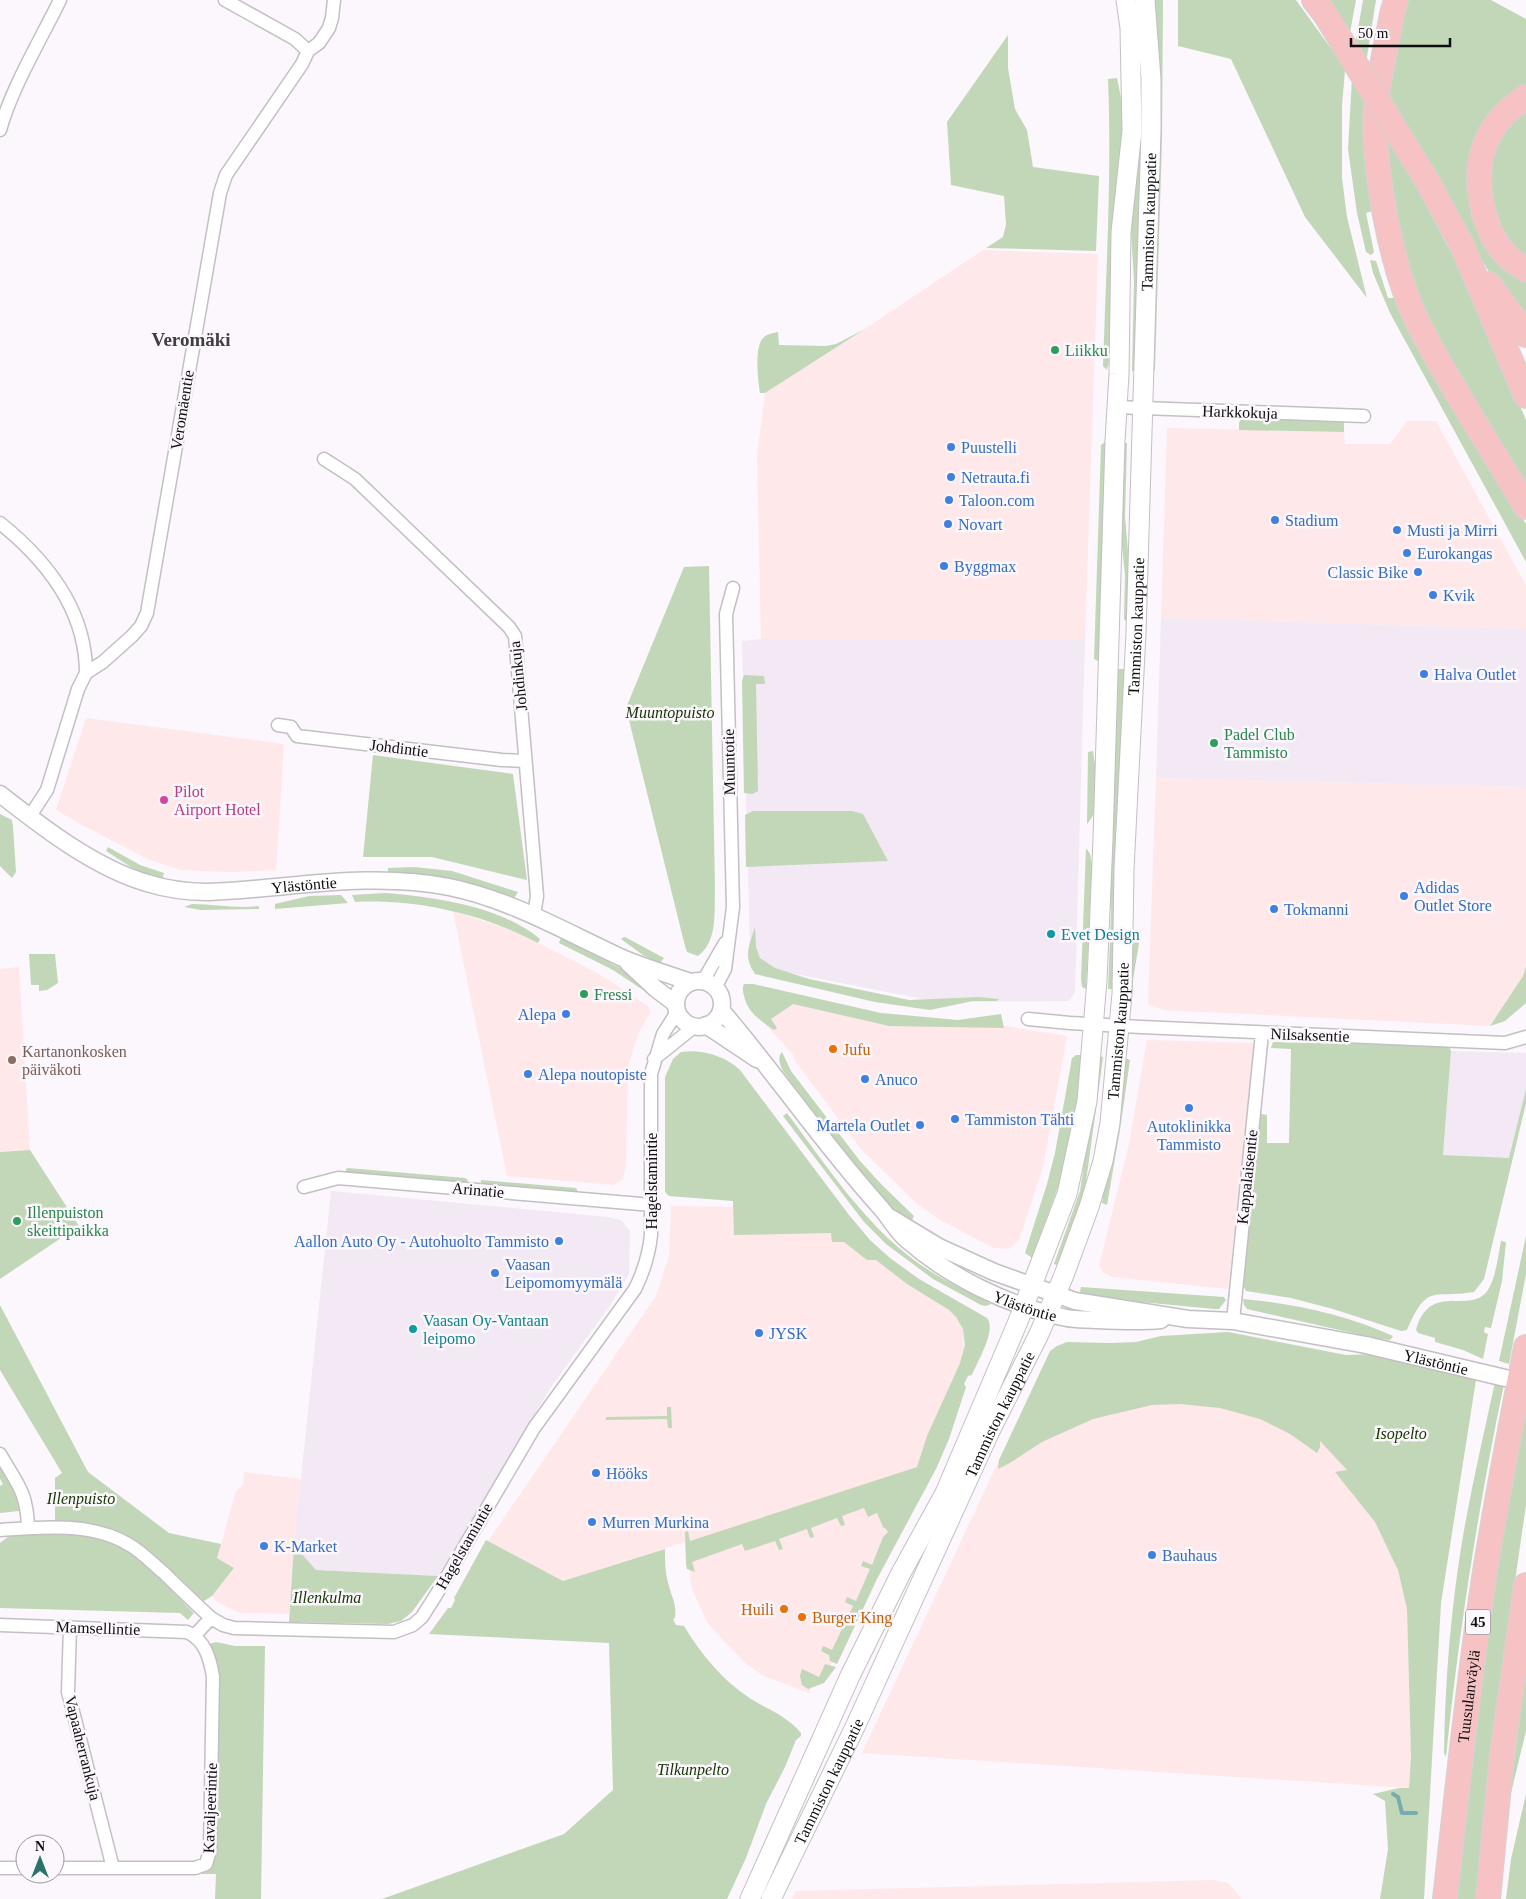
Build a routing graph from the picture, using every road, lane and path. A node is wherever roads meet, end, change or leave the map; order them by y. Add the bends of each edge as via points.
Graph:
1 (60, 0) edge
2 (225, 0) edge
3 (334, 0) edge
4 (1126, 0) edge
5 (1145, 0) edge
6 (1396, 0) edge
7 (1319, 7) edge
8 (308, 51) junction
9 (1526, 97) edge
10 (0, 130) edge
11 (1461, 243) junction
12 (1526, 270) edge
13 (1526, 335) edge
14 (1526, 396) edge
15 (1116, 407) junction
16 (1142, 408) junction
17 (1364, 416) dead end
18 (324, 459) dead end
19 (1526, 507) edge
20 (0, 523) edge
21 (733, 588) dead end
22 (86, 673) junction
23 (278, 725) dead end
24 (526, 761) junction
25 (0, 794) edge
26 (30, 816) junction
27 (534, 915) junction
28 (621, 957) junction
29 (703, 984) junction
30 (677, 1008) junction
31 (721, 1010) junction
32 (1028, 1019) dead end
33 (1093, 1024) junction
34 (701, 1026) junction
35 (1119, 1026) junction
36 (1262, 1033) junction
37 (1526, 1037) edge
38 (654, 1058) junction
39 (767, 1065) junction
40 (304, 1187) dead end
41 (652, 1204) junction
42 (891, 1218) junction
43 (1031, 1287) junction
44 (1056, 1295) junction
45 (1024, 1306) junction
46 (1048, 1314) junction
47 (1188, 1318) junction
48 (1233, 1321) junction
49 (1526, 1347) edge
50 (1505, 1378) dead end
51 (0, 1454) edge
52 (28, 1528) junction
53 (0, 1530) edge
54 (1526, 1585) edge
55 (211, 1618) junction
56 (0, 1625) edge
57 (70, 1627) junction
58 (195, 1635) junction
59 (0, 1868) edge
60 (15, 1868) edge
61 (65, 1868) edge
62 (113, 1868) junction
63 (750, 1899) edge
64 (771, 1899) edge
65 (1445, 1899) edge
66 (1488, 1899) edge

1 - 10 street via 4,114
2 - 8 street via 295,39
3 - 8 street, Veromäentie via 329,28 319,43
4 - 15 main road, Tammiston kauppatie via 1130,28 1132,131 1122,232
5 - 16 main road, Tammiston kauppatie via 1151,131
6 - 19 highway via 1376,107 1380,186 1392,247 1417,319
7 - 11 highway, bridge via 1426,179
8 - 22 street, Veromäentie via 233,162 220,193 146,613 132,636
9 - 12 highway via 1500,119 1489,135 1478,174 1486,222 1496,242 1510,259
11 - 13 highway
11 - 14 highway
15 - 16 street, Harkkokuja
15 - 33 main road, Tammiston kauppatie via 1103,840
16 - 17 street, Harkkokuja
16 - 35 main road, Tammiston kauppatie
18 - 24 street, Johdinkuja via 355,479 509,627 515,636
20 - 22 street via 34,554 57,581 78,627
21 - 29 street, Muuntotie via 726,614 733,907 725,969
22 - 26 street via 78,689 47,790
23 - 24 street, Johdintie via 290,726 297,736
24 - 27 street, Johdinkuja via 537,896
25 - 26 street, Ylästöntie
26 - 27 street, Ylästöntie via 114,869 146,883 170,888 208,892 341,880 411,882 449,887
27 - 28 street, Ylästöntie
28 - 29 street, Ylästöntie
28 - 30 street, Ylästöntie
29 - 30 street via 681,990
29 - 31 street, Ylästöntie via 720,996
30 - 34 street, Ylästöntie via 683,1020
30 - 38 street, Hagelstamintie
31 - 34 street via 717,1017
31 - 39 street, Ylästöntie
32 - 33 street, Nilsaksentie
33 - 35 street, Nilsaksentie
33 - 43 main road, Tammiston kauppatie via 1087,1101 1067,1194
34 - 38 street
34 - 39 street, Ylästöntie
35 - 36 street, Nilsaksentie
35 - 44 main road, Tammiston kauppatie via 1110,1123 1102,1161 1091,1201
36 - 37 street, Nilsaksentie via 1505,1043
36 - 48 street, Kappalaisentie
38 - 41 street, Hagelstamintie via 651,1074
39 - 42 street, Ylästöntie via 846,1170
40 - 41 street, Arinatie via 338,1178
41 - 55 street, Hagelstamintie via 648,1255 635,1289 534,1428 422,1617 413,1625 386,1633 234,1628
42 - 43 street, Ylästöntie via 939,1246
42 - 45 street, Ylästöntie via 904,1237 934,1262 1001,1298
43 - 44 street, Ylästöntie
43 - 45 main road, Tammiston kauppatie
44 - 46 main road, Tammiston kauppatie
44 - 47 street, Ylästöntie via 1082,1303
45 - 46 street, Ylästöntie
45 - 63 main road, Tammiston kauppatie via 945,1493 850,1676
46 - 47 street, Ylästöntie via 1141,1322
46 - 64 main road, Tammiston kauppatie
47 - 48 street, Ylästöntie
48 - 50 street, Ylästöntie via 1406,1354
49 - 65 highway, Tuusulanväylä / 45 via 1484,1578
51 - 52 street via 22,1490
52 - 53 street, Hagelstamintie
52 - 55 street, Hagelstamintie via 94,1531 115,1537 144,1555
54 - 66 highway via 1502,1754
55 - 58 street
56 - 57 street, Mamsellintie
57 - 58 street, Mamsellintie via 178,1630
57 - 62 street, Vapaaherrankuja via 68,1692
58 - 62 street, Kavaljeerintie via 208,1655 213,1677 208,1861 195,1868
59 - 60 street
61 - 62 street, Kavaljeerintie

